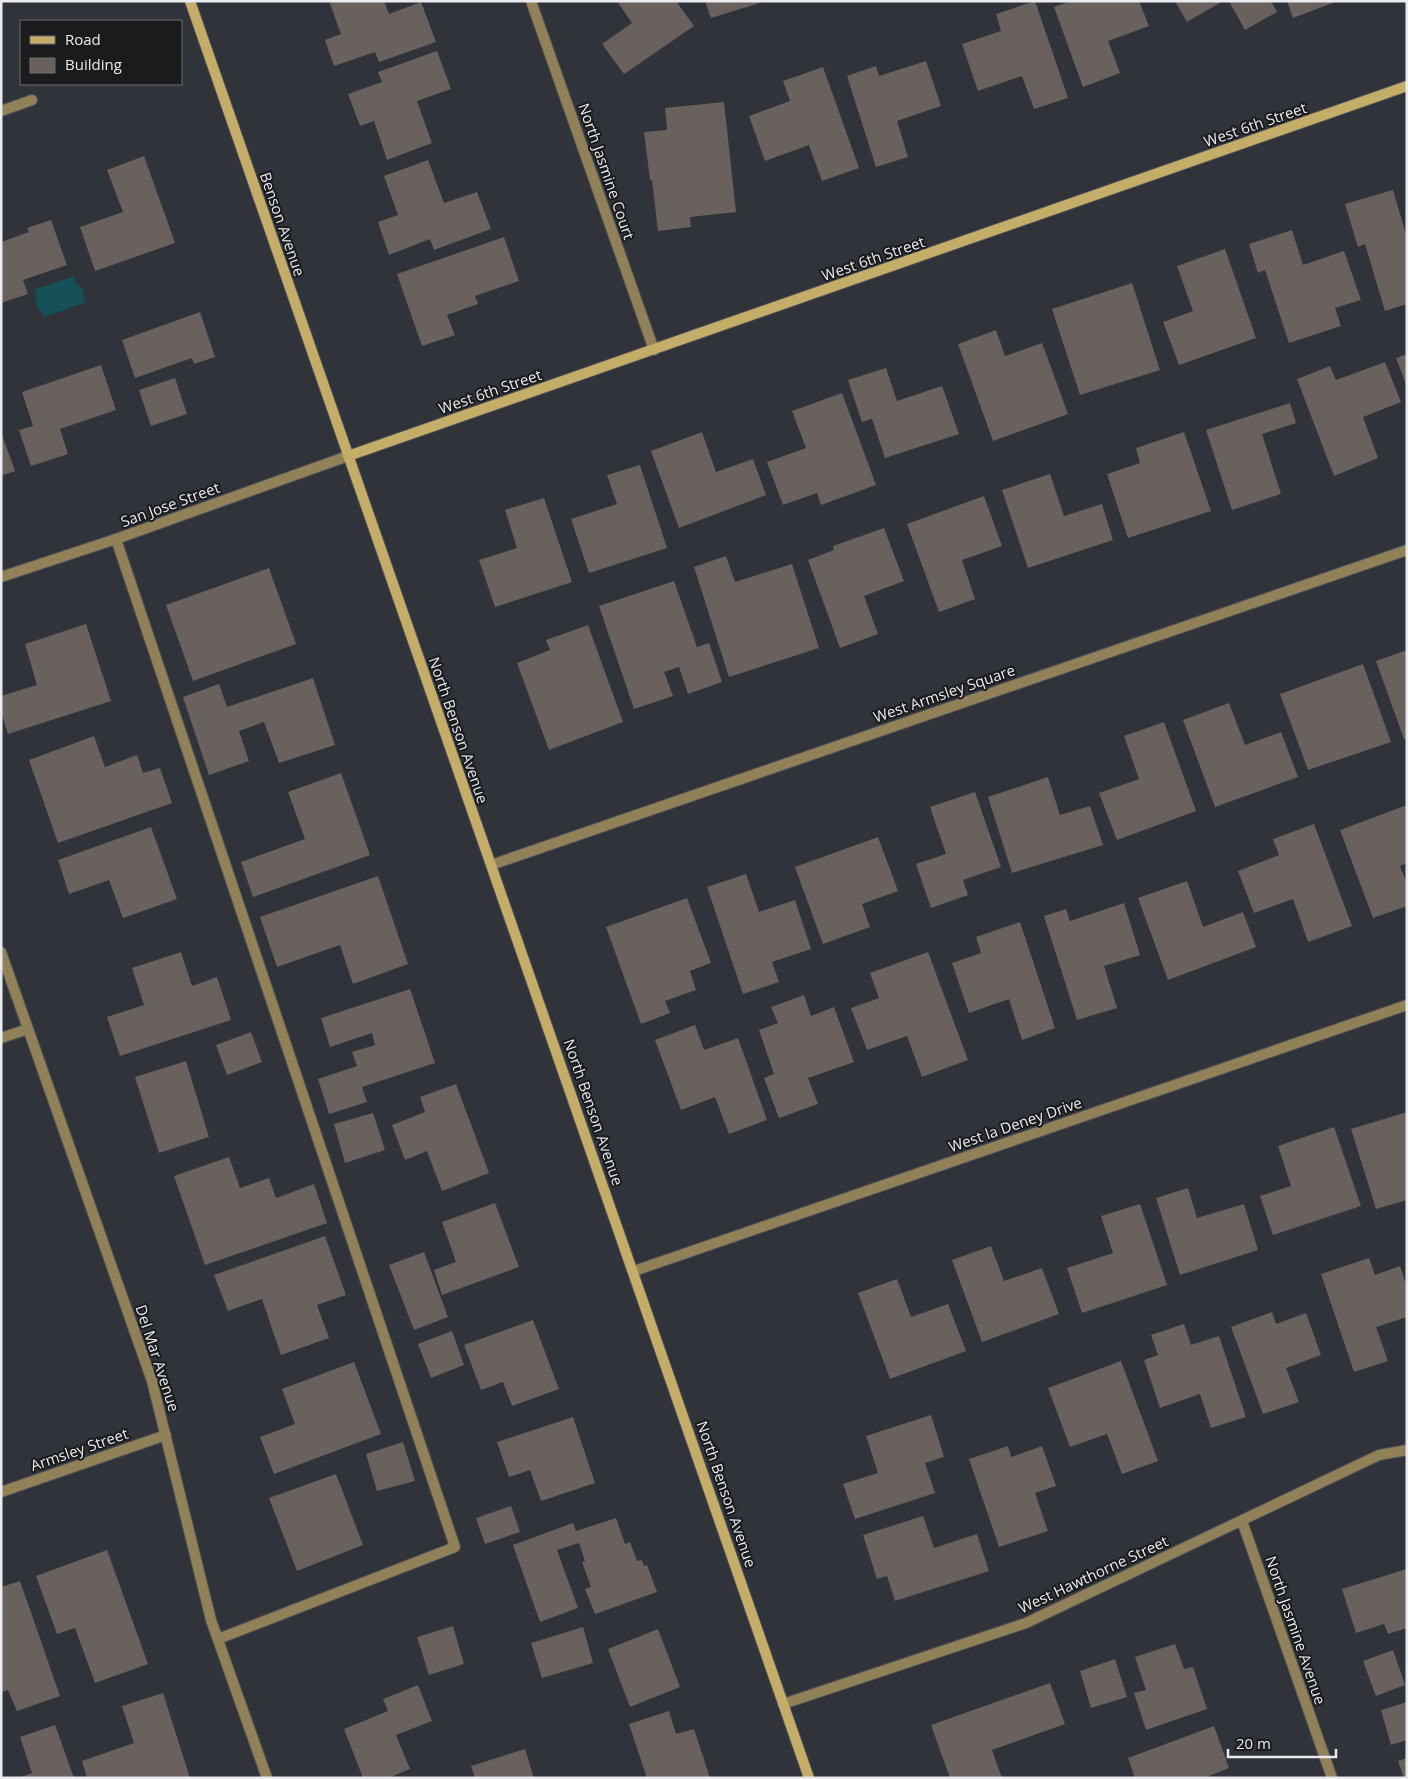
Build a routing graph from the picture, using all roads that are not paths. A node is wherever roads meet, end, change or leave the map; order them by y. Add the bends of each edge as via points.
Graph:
1 (190, 1) edge
2 (531, 1) edge
3 (1407, 86) edge
4 (32, 100) dead end
5 (1, 111) edge
6 (654, 350) junction
7 (348, 456) junction
8 (116, 539) junction
9 (1407, 550) edge
10 (1, 577) edge
11 (491, 865) junction
12 (1, 952) edge
13 (1407, 1005) edge
14 (28, 1029) junction
15 (1, 1038) edge
16 (634, 1271) junction
17 (166, 1435) junction
18 (1407, 1450) edge
19 (1, 1492) edge
20 (1242, 1521) junction
21 (218, 1639) junction
22 (783, 1704) junction
23 (267, 1778) edge
24 (809, 1778) edge
25 (1332, 1778) edge

1 - 7 main road, Benson Avenue
2 - 6 street, North Jasmine Court
3 - 6 main road, West 6th Street
4 - 5 street
6 - 7 main road, West 6th Street
7 - 8 street, San Jose Street
7 - 11 main road, North Benson Avenue
8 - 10 street, San Jose Street
8 - 21 street via 455,1547
9 - 11 street, West Armsley Square
11 - 16 main road, North Benson Avenue
12 - 14 street, Del Mar Avenue
13 - 16 street, West la Deney Drive
14 - 15 street
14 - 17 street, Del Mar Avenue via 152,1381
16 - 22 main road, North Benson Avenue
17 - 19 street, Armsley Street
17 - 21 street, Del Mar Avenue
18 - 20 street, West Hawthorne Street via 1379,1456
20 - 22 street, West Hawthorne Street via 1026,1623
20 - 25 street, North Jasmine Avenue
21 - 23 street, Del Mar Avenue
22 - 24 main road, North Benson Avenue

